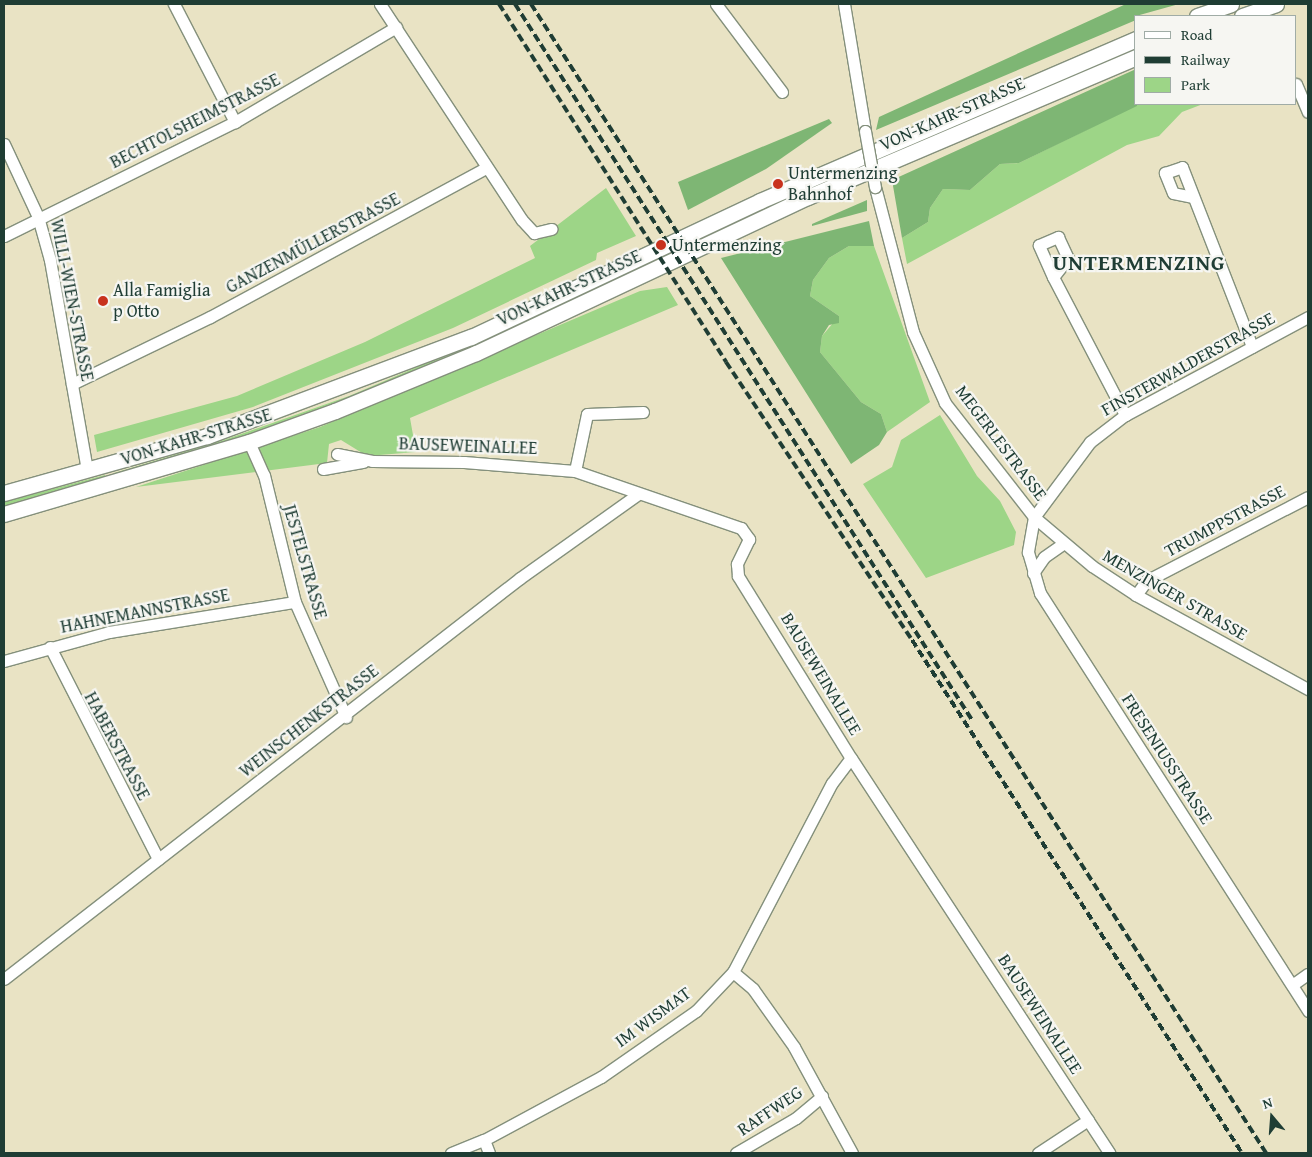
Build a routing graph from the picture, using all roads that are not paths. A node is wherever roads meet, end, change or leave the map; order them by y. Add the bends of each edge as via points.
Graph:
1 (174, 4) edge
2 (380, 4) edge
3 (716, 4) edge
4 (844, 4) edge
5 (1231, 4) edge
6 (1268, 10) edge
7 (1200, 15) edge
8 (1246, 15) edge
9 (396, 27) junction
10 (1134, 40) edge
11 (1134, 58) edge
12 (1297, 86) edge
13 (782, 92) dead end
14 (1308, 112) edge
15 (235, 122) junction
16 (4, 144) edge
17 (486, 168) junction
18 (1193, 197) dead end
19 (38, 217) junction
20 (552, 230) dead end
21 (4, 236) edge
22 (1053, 277) dead end
23 (1308, 317) edge
24 (1252, 347) junction
25 (72, 384) junction
26 (643, 412) dead end
27 (1125, 415) junction
28 (249, 442) junction
29 (337, 454) dead end
30 (372, 461) junction
31 (323, 468) dead end
32 (87, 470) junction
33 (575, 471) junction
34 (4, 493) edge
35 (638, 494) junction
36 (1308, 497) edge
37 (4, 514) edge
38 (1034, 517) junction
39 (1064, 543) junction
40 (1032, 573) junction
41 (1136, 596) junction
42 (295, 602) junction
43 (50, 647) junction
44 (4, 661) edge
45 (1308, 689) edge
46 (346, 717) junction
47 (851, 758) junction
48 (158, 859) junction
49 (733, 972) junction
50 (1308, 974) edge
51 (4, 979) edge
52 (1292, 985) junction
53 (1308, 1010) edge
54 (822, 1096) junction
55 (1088, 1120) junction
56 (484, 1140) junction
57 (450, 1153) edge
58 (488, 1153) edge
59 (736, 1153) edge
60 (852, 1153) edge
61 (1038, 1153) edge
62 (1109, 1153) edge

1 - 15 street
2 - 9 street
3 - 13 street
4 - 38 street, MEGERLESTRASSE, bridge via 875,187 913,332 945,404
5 - 7 main road
6 - 8 main road
9 - 15 street, BECHTOLSHEIMSTRASSE
9 - 17 street
10 - 32 main road, VON-KAHR-STRASSE via 760,201 470,337 307,402
11 - 28 main road, VON-KAHR-STRASSE via 808,197 476,353
12 - 14 street
15 - 19 street, BECHTOLSHEIMSTRASSE
16 - 19 street, WILLI-WIEN-STRASSE
17 - 20 street via 534,233
17 - 25 street, GANZENMÜLLERSTRASSE via 218,312
18 - 24 street
19 - 21 street, BECHTOLSHEIMSTRASSE
19 - 25 street, WILLI-WIEN-STRASSE
22 - 27 street
23 - 24 street, FINSTERWALDERSTRASSE
24 - 27 street, FINSTERWALDERSTRASSE
25 - 32 street, WILLI-WIEN-STRASSE
26 - 33 street via 587,414
27 - 38 street, FINSTERWALDERSTRASSE via 1090,442
28 - 37 main road, VON-KAHR-STRASSE
28 - 42 street, JESTELSTRASSE via 264,475
29 - 30 street, BAUSEWEINALLEE
30 - 31 street, BAUSEWEINALLEE
30 - 33 street, BAUSEWEINALLEE via 481,462
32 - 34 main road, VON-KAHR-STRASSE
33 - 35 street, BAUSEWEINALLEE
35 - 46 street, WEINSCHENKSTRASSE via 367,695
35 - 47 street, BAUSEWEINALLEE via 698,510 747,534 748,545 738,564 738,576
36 - 41 street, TRUMPPSTRASSE via 1146,581
38 - 39 street, MENZINGER STRASSE
38 - 40 street, FRESENIUSSTRASSE via 1028,552
39 - 40 street via 1044,557
39 - 41 street, MENZINGER STRASSE
40 - 52 street, FRESENIUSSTRASSE via 1040,593
41 - 45 street, MENZINGER STRASSE
42 - 43 street, HAHNEMANNSTRASSE via 109,632
42 - 46 street, JESTELSTRASSE
43 - 44 street, HAHNEMANNSTRASSE
43 - 48 street, HABERSTRASSE
46 - 48 street, WEINSCHENKSTRASSE
47 - 49 street, IM WISMAT via 832,782
47 - 55 street, BAUSEWEINALLEE
48 - 51 street, WEINSCHENKSTRASSE
49 - 54 street via 753,989 794,1047
49 - 56 street, IM WISMAT via 696,1011 601,1077
50 - 52 street
52 - 53 street, FRESENIUSSTRASSE
54 - 59 street, RAFFWEG via 796,1118
54 - 60 street
55 - 61 street
55 - 62 street, BAUSEWEINALLEE
56 - 57 street, IM WISMAT
56 - 58 street

